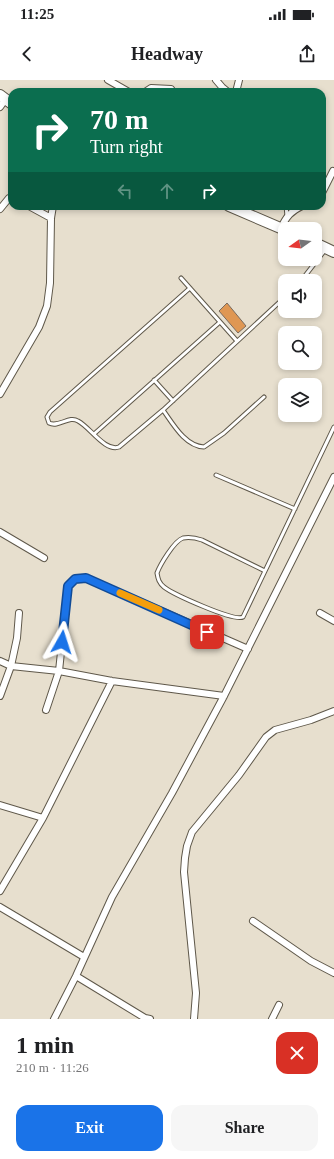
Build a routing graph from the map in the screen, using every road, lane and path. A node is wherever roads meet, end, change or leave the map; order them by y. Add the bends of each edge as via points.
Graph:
1 (108, 80) edge
2 (122, 88) edge
3 (333, 171) edge
4 (326, 185) edge
5 (8, 199) edge
6 (0, 209) edge
7 (36, 210) edge
8 (52, 210) edge
9 (238, 210) edge
10 (286, 210) edge
11 (294, 210) edge
12 (287, 216) junction
13 (51, 218) junction
14 (285, 222) edge
15 (278, 227) edge
16 (330, 250) edge
17 (308, 274) edge
18 (181, 278) dead end
19 (190, 288) junction
20 (278, 303) edge
21 (220, 322) junction
22 (237, 341) junction
23 (154, 380) junction
24 (0, 394) edge
25 (264, 397) dead end
26 (173, 401) junction
27 (163, 410) junction
28 (334, 427) edge
29 (94, 434) junction
30 (216, 475) dead end
31 (334, 477) edge
32 (294, 509) junction
33 (0, 532) edge
34 (44, 558) dead end
35 (265, 571) junction
36 (19, 613) dead end
37 (320, 613) dead end
38 (334, 620) edge
39 (248, 649) junction
40 (0, 660) edge
41 (11, 666) junction
42 (59, 671) junction
43 (112, 681) junction
44 (0, 696) edge
45 (224, 696) junction
46 (46, 710) dead end
47 (333, 713) edge
48 (0, 805) edge
49 (43, 818) junction
50 (0, 891) edge
51 (0, 907) edge
52 (253, 921) dead end
53 (84, 957) junction
54 (334, 974) edge
55 (76, 976) junction
56 (279, 1005) dead end
57 (54, 1019) edge
58 (146, 1019) edge
59 (194, 1019) edge
60 (272, 1019) edge

1 - 2 street
3 - 4 street
5 - 6 street
7 - 13 street
8 - 13 street
9 - 15 highway
10 - 12 lane
11 - 12 street
12 - 14 street
13 - 24 street via 47,306 39,327
16 - 17 lane
18 - 19 lane
19 - 21 lane
19 - 29 lane via 47,417 48,423 52,424 77,420
20 - 22 lane
21 - 22 lane
21 - 23 lane
22 - 26 lane
23 - 26 lane
23 - 29 lane
25 - 27 lane via 204,447 194,445 182,435
26 - 27 lane
27 - 29 lane via 115,448 107,446
28 - 32 lane
30 - 32 lane
31 - 39 street
32 - 35 lane
33 - 34 street
35 - 35 lane via 240,619 165,588 159,582 157,573 178,541 183,538 202,540
36 - 41 street
37 - 38 street
39 - 42 street via 86,578 75,579 68,586
39 - 45 street
40 - 41 street
41 - 42 street
41 - 44 street
42 - 43 street
42 - 46 street
43 - 45 street
43 - 49 street
45 - 53 street via 112,897
47 - 59 street via 275,730 266,737 239,775 192,832 184,872 196,993
48 - 49 street
49 - 50 street
51 - 53 street
52 - 54 street
53 - 55 street
55 - 57 street
55 - 58 street
56 - 60 street

